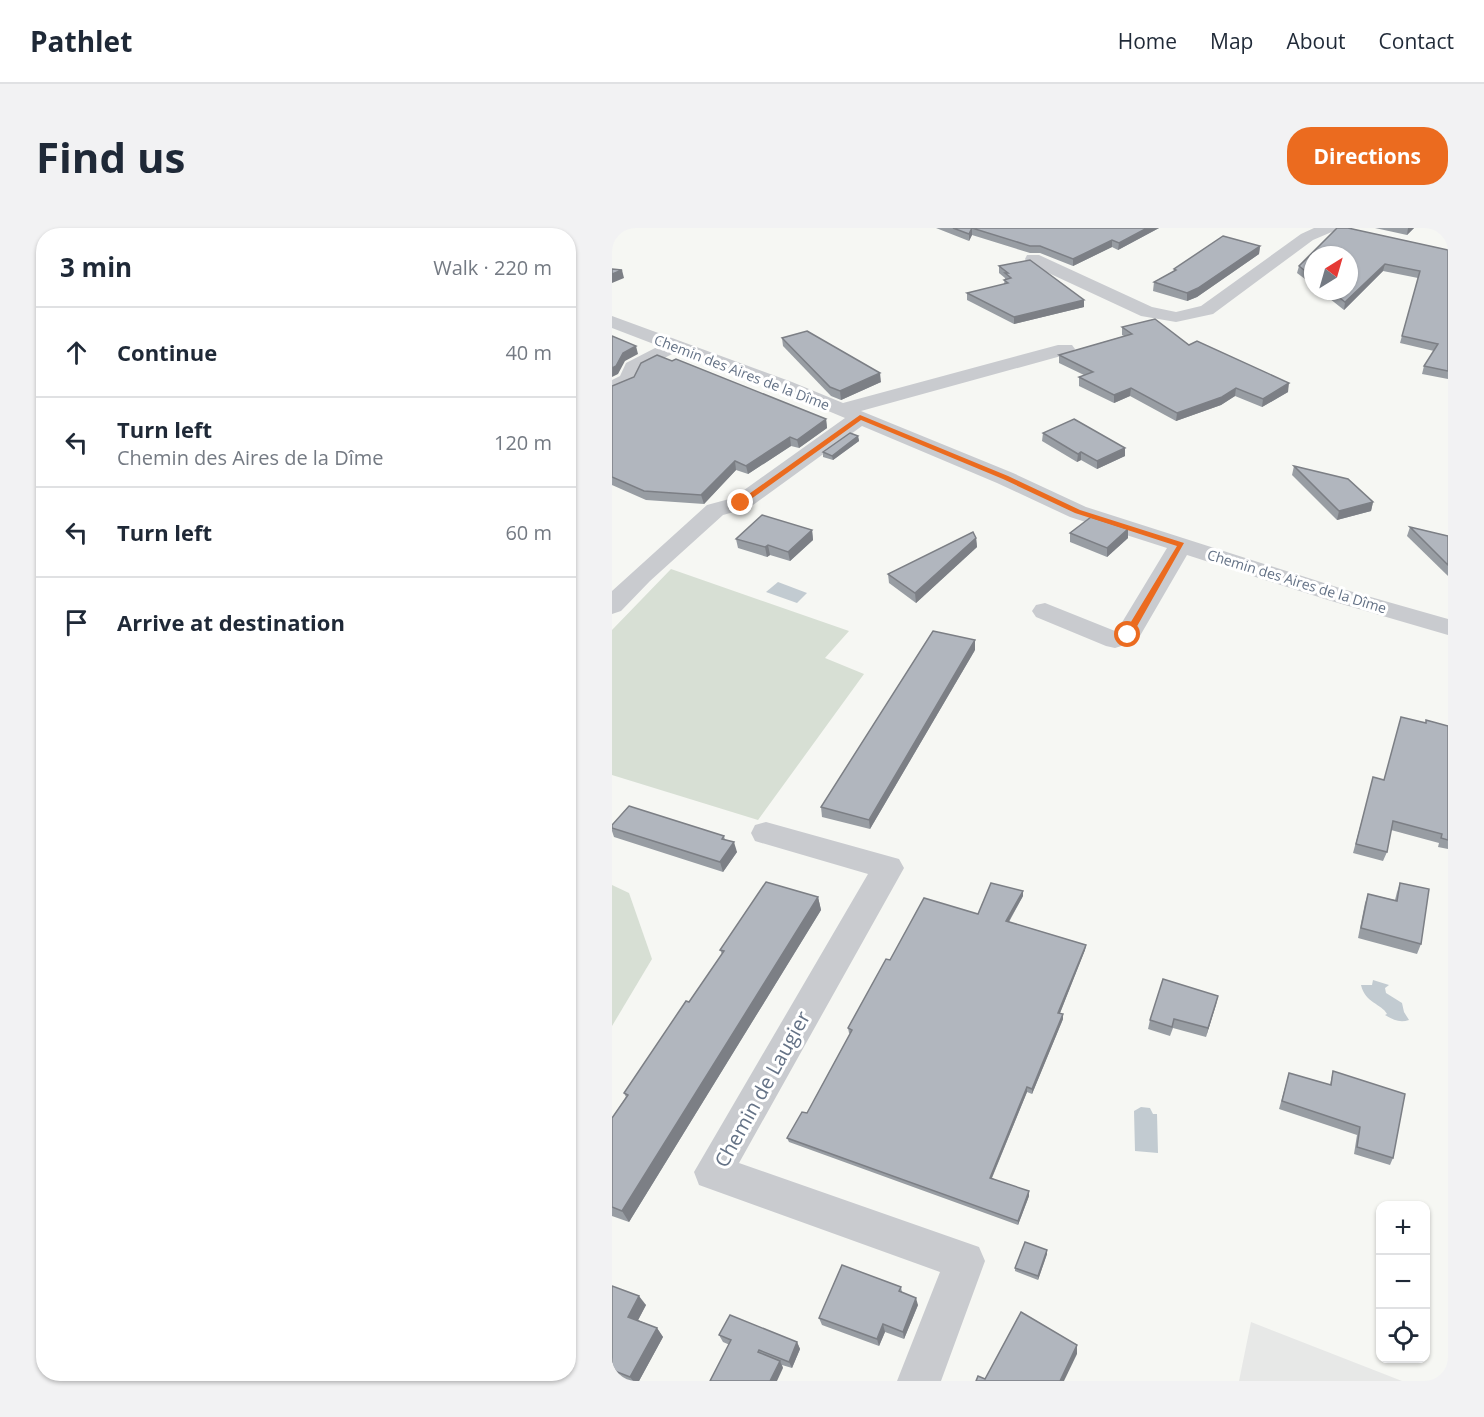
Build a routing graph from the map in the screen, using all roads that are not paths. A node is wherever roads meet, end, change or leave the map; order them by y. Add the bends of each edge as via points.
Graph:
1 (1328, 228) edge
2 (1034, 259) edge
3 (612, 322) edge
4 (674, 346) junction
5 (1065, 349) dead end
6 (612, 388) edge
7 (850, 414) junction
8 (1181, 545) junction
9 (612, 606) edge
10 (1045, 610) dead end
11 (1448, 627) edge
12 (766, 833) dead end
13 (919, 1381) edge

1 - 2 street via 1307,237 1207,309 1176,317 1147,312
3 - 4 street, Chemin des Aires de la Dîme
4 - 6 street via 633,367 628,379
4 - 7 street, Chemin des Aires de la Dîme
5 - 7 street
7 - 8 street, Chemin des Aires de la Dîme via 1078,512
7 - 9 street via 741,503 715,510
8 - 10 street via 1128,635 1115,640
8 - 11 street, Chemin des Aires de la Dîme
12 - 13 street, Chemin de Laugier via 888,868 713,1172 964,1261

